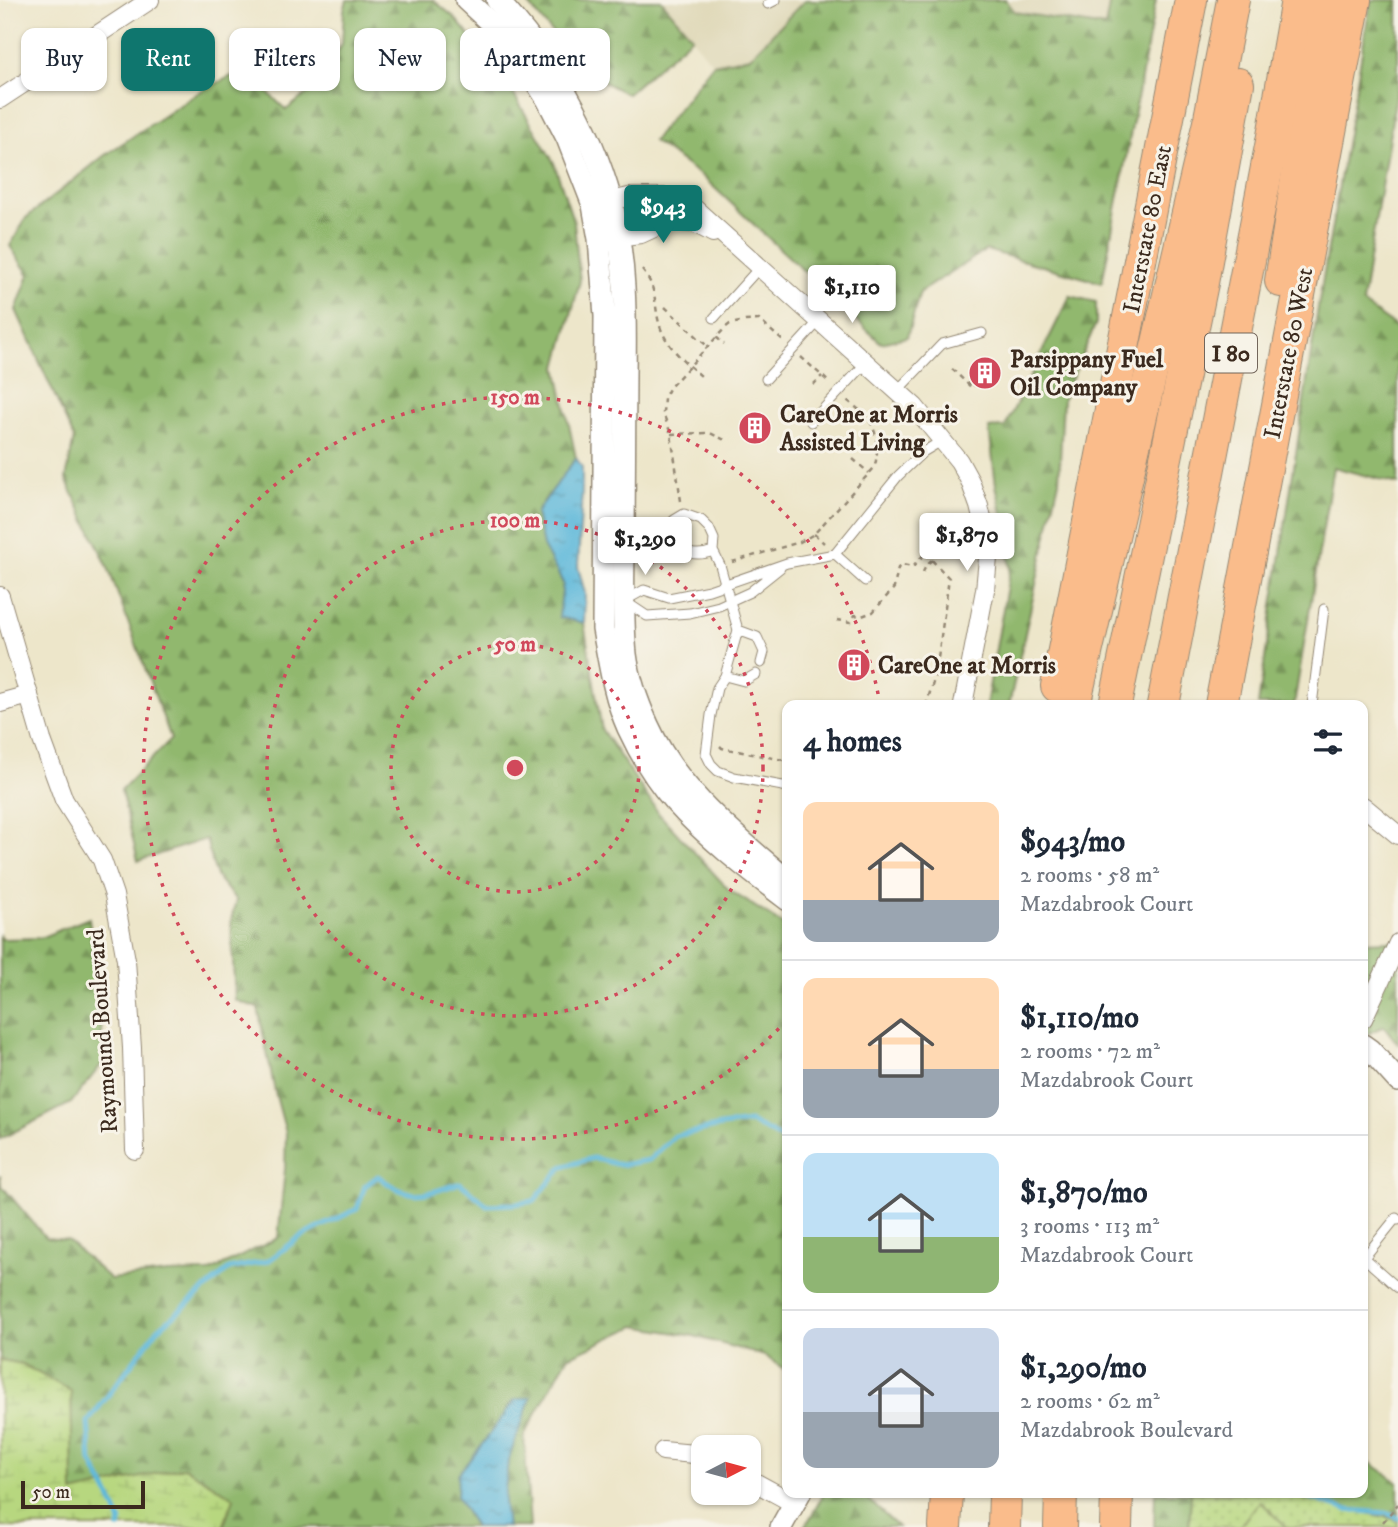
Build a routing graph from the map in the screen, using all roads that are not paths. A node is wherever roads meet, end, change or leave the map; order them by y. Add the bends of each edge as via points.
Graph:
1 (150, 0) edge
2 (466, 0) edge
3 (497, 0) edge
4 (1191, 0) edge
5 (1233, 0) edge
6 (1254, 0) edge
7 (1297, 0) edge
8 (1325, 0) edge
9 (1355, 0) edge
10 (0, 99) edge
11 (602, 203) junction
12 (609, 237) junction
13 (730, 241) junction
14 (759, 268) junction
15 (714, 318) dead end
16 (819, 321) junction
17 (982, 333) dead end
18 (866, 363) junction
19 (766, 379) dead end
20 (897, 391) junction
21 (811, 422) dead end
22 (943, 440) junction
23 (713, 551) junction
24 (835, 554) junction
25 (787, 563) junction
26 (865, 581) dead end
27 (725, 584) junction
28 (0, 596) edge
29 (613, 601) junction
30 (730, 602) junction
31 (1324, 609) dead end
32 (737, 630) junction
33 (761, 663) dead end
34 (756, 674) dead end
35 (725, 676) junction
36 (29, 695) junction
37 (964, 700) edge
38 (1055, 700) edge
39 (1075, 700) edge
40 (1116, 700) edge
41 (1164, 700) edge
42 (1221, 700) edge
43 (1221, 700) edge
44 (1313, 700) edge
45 (0, 703) edge
46 (782, 786) edge
47 (1368, 810) edge
48 (1398, 835) edge
49 (782, 876) edge
50 (782, 895) edge
51 (1398, 943) edge
52 (1368, 1008) edge
53 (1368, 1049) edge
54 (1398, 1081) edge
55 (135, 1150) dead end
56 (1398, 1220) edge
57 (1368, 1253) edge
58 (1368, 1262) edge
59 (1398, 1288) edge
60 (663, 1451) dead end
61 (691, 1454) edge
62 (761, 1484) edge
63 (782, 1493) edge
64 (947, 1498) edge
65 (1005, 1498) edge
66 (1061, 1498) edge
67 (1116, 1498) edge
68 (797, 1499) edge
69 (781, 1527) edge
70 (945, 1527) edge
71 (1004, 1527) edge
72 (1060, 1527) edge
73 (1116, 1527) edge

1 - 10 street
2 - 11 street via 494,26 529,71
3 - 11 street via 537,47 571,101 585,130
4 - 38 highway, Interstate 80 East
5 - 39 highway via 1210,118
6 - 40 highway, I 80 via 1202,283
7 - 41 highway, I 80
8 - 42 highway via 1240,542
9 - 43 highway, Interstate 80 West
11 - 12 street
11 - 13 street via 664,197 695,209
12 - 13 street via 641,234 669,221 694,223
12 - 29 street via 605,316
13 - 14 street
14 - 15 lane
14 - 16 street
16 - 18 street
16 - 19 lane
17 - 20 lane via 942,344
18 - 20 street
18 - 21 lane
20 - 22 street
22 - 24 lane via 898,476
22 - 37 street via 975,494 988,558
23 - 23 lane via 714,539 701,520 684,514 674,520 672,535 679,547 690,554
23 - 27 lane
24 - 25 lane
24 - 26 lane
25 - 27 lane
25 - 30 lane
27 - 29 lane via 668,598 644,590
27 - 30 lane
28 - 36 street, Raymound Boulevard
29 - 30 lane via 647,616 690,613
29 - 49 street via 631,678 660,747 705,806
29 - 50 street via 603,629 611,675 627,726 648,767 707,833
30 - 32 lane
31 - 44 lane
32 - 33 lane via 757,637 764,652
32 - 35 lane
34 - 35 lane via 744,681
35 - 46 lane via 711,715 706,754 711,764 734,777
36 - 45 street
36 - 55 street, Raymound Boulevard via 64,800 102,860 114,895 126,960
47 - 48 street
51 - 52 street
53 - 54 street
56 - 57 lane
58 - 59 lane
60 - 61 street
62 - 63 street
64 - 70 highway
65 - 71 highway
66 - 72 highway
67 - 73 highway
68 - 69 street

